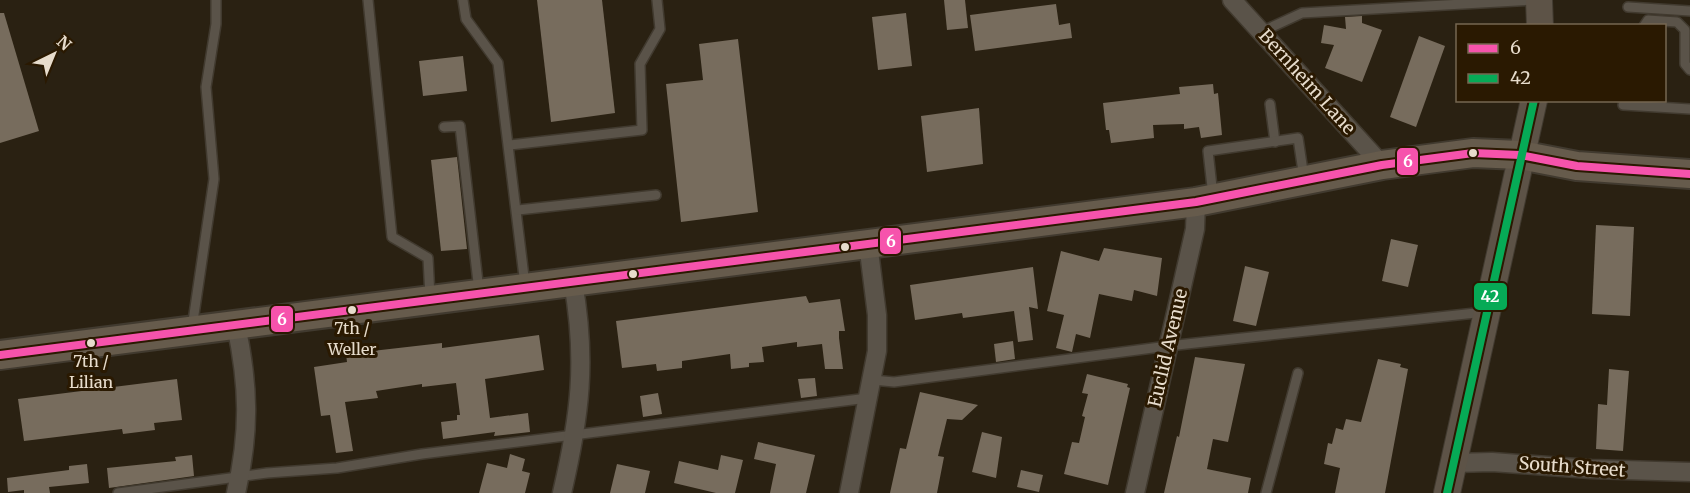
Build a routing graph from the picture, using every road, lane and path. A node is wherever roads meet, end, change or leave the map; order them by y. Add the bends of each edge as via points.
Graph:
1 (216, 0) edge
2 (368, 0) edge
3 (463, 0) edge
4 (657, 0) edge
5 (1232, 0) edge
6 (1534, 0) edge
7 (1539, 0) edge
8 (1470, 3) edge
9 (1385, 4) edge
10 (1628, 7) dead end
11 (1690, 11) edge
12 (1540, 24) edge
13 (1645, 24) edge
14 (1261, 32) junction
15 (1690, 70) edge
16 (1533, 102) edge
17 (1270, 104) dead end
18 (1623, 105) dead end
19 (1690, 109) edge
20 (444, 127) dead end
21 (1275, 142) junction
22 (510, 146) junction
23 (1520, 155) junction
24 (1382, 165) junction
25 (1690, 174) edge
26 (1304, 180) junction
27 (656, 195) dead end
28 (1204, 200) junction
29 (518, 210) junction
30 (868, 243) junction
31 (573, 282) junction
32 (526, 287) junction
33 (479, 293) junction
34 (431, 300) junction
35 (1488, 311) junction
36 (236, 325) junction
37 (192, 331) junction
38 (1168, 346) junction
39 (0, 355) edge
40 (1298, 373) dead end
41 (872, 389) junction
42 (575, 435) junction
43 (1454, 463) junction
44 (1690, 472) edge
45 (238, 485) edge
46 (118, 493) edge
47 (562, 493) edge
48 (849, 493) edge
49 (1135, 493) edge
50 (1266, 493) edge
51 (1447, 493) edge

1 - 37 lane via 206,87 214,179
2 - 34 lane via 392,237 428,258
3 - 22 lane via 466,19 498,63
4 - 22 lane via 660,29 640,64 642,130
5 - 14 street, Bernheim Lane
6 - 8 lane
7 - 12 main road
8 - 9 lane
9 - 14 lane via 1302,13
10 - 11 lane
13 - 15 lane via 1648,20 1677,22 1685,30 1684,64
14 - 24 street, Bernheim Lane
16 - 23 main road
17 - 21 lane
18 - 19 lane
20 - 33 lane via 460,126
21 - 26 lane via 1298,138
21 - 28 lane via 1208,151
22 - 29 lane
23 - 24 main road via 1473,153
23 - 25 main road via 1577,166
23 - 35 main road
24 - 26 main road
26 - 28 main road
27 - 29 lane
28 - 30 main road
28 - 38 street, Euclid Avenue
29 - 32 lane
30 - 31 main road
30 - 41 street via 877,315
31 - 32 main road
31 - 42 street via 582,365
32 - 33 main road
33 - 34 main road
34 - 36 main road
35 - 38 lane
35 - 43 main road
36 - 37 main road
36 - 45 street via 245,364 248,411 247,442
37 - 39 main road
38 - 41 lane via 894,382
38 - 49 street, Euclid Avenue
40 - 50 lane
41 - 42 lane
41 - 48 street
42 - 45 lane via 422,454
42 - 47 street
43 - 44 street, South Street
43 - 51 main road
45 - 46 lane

